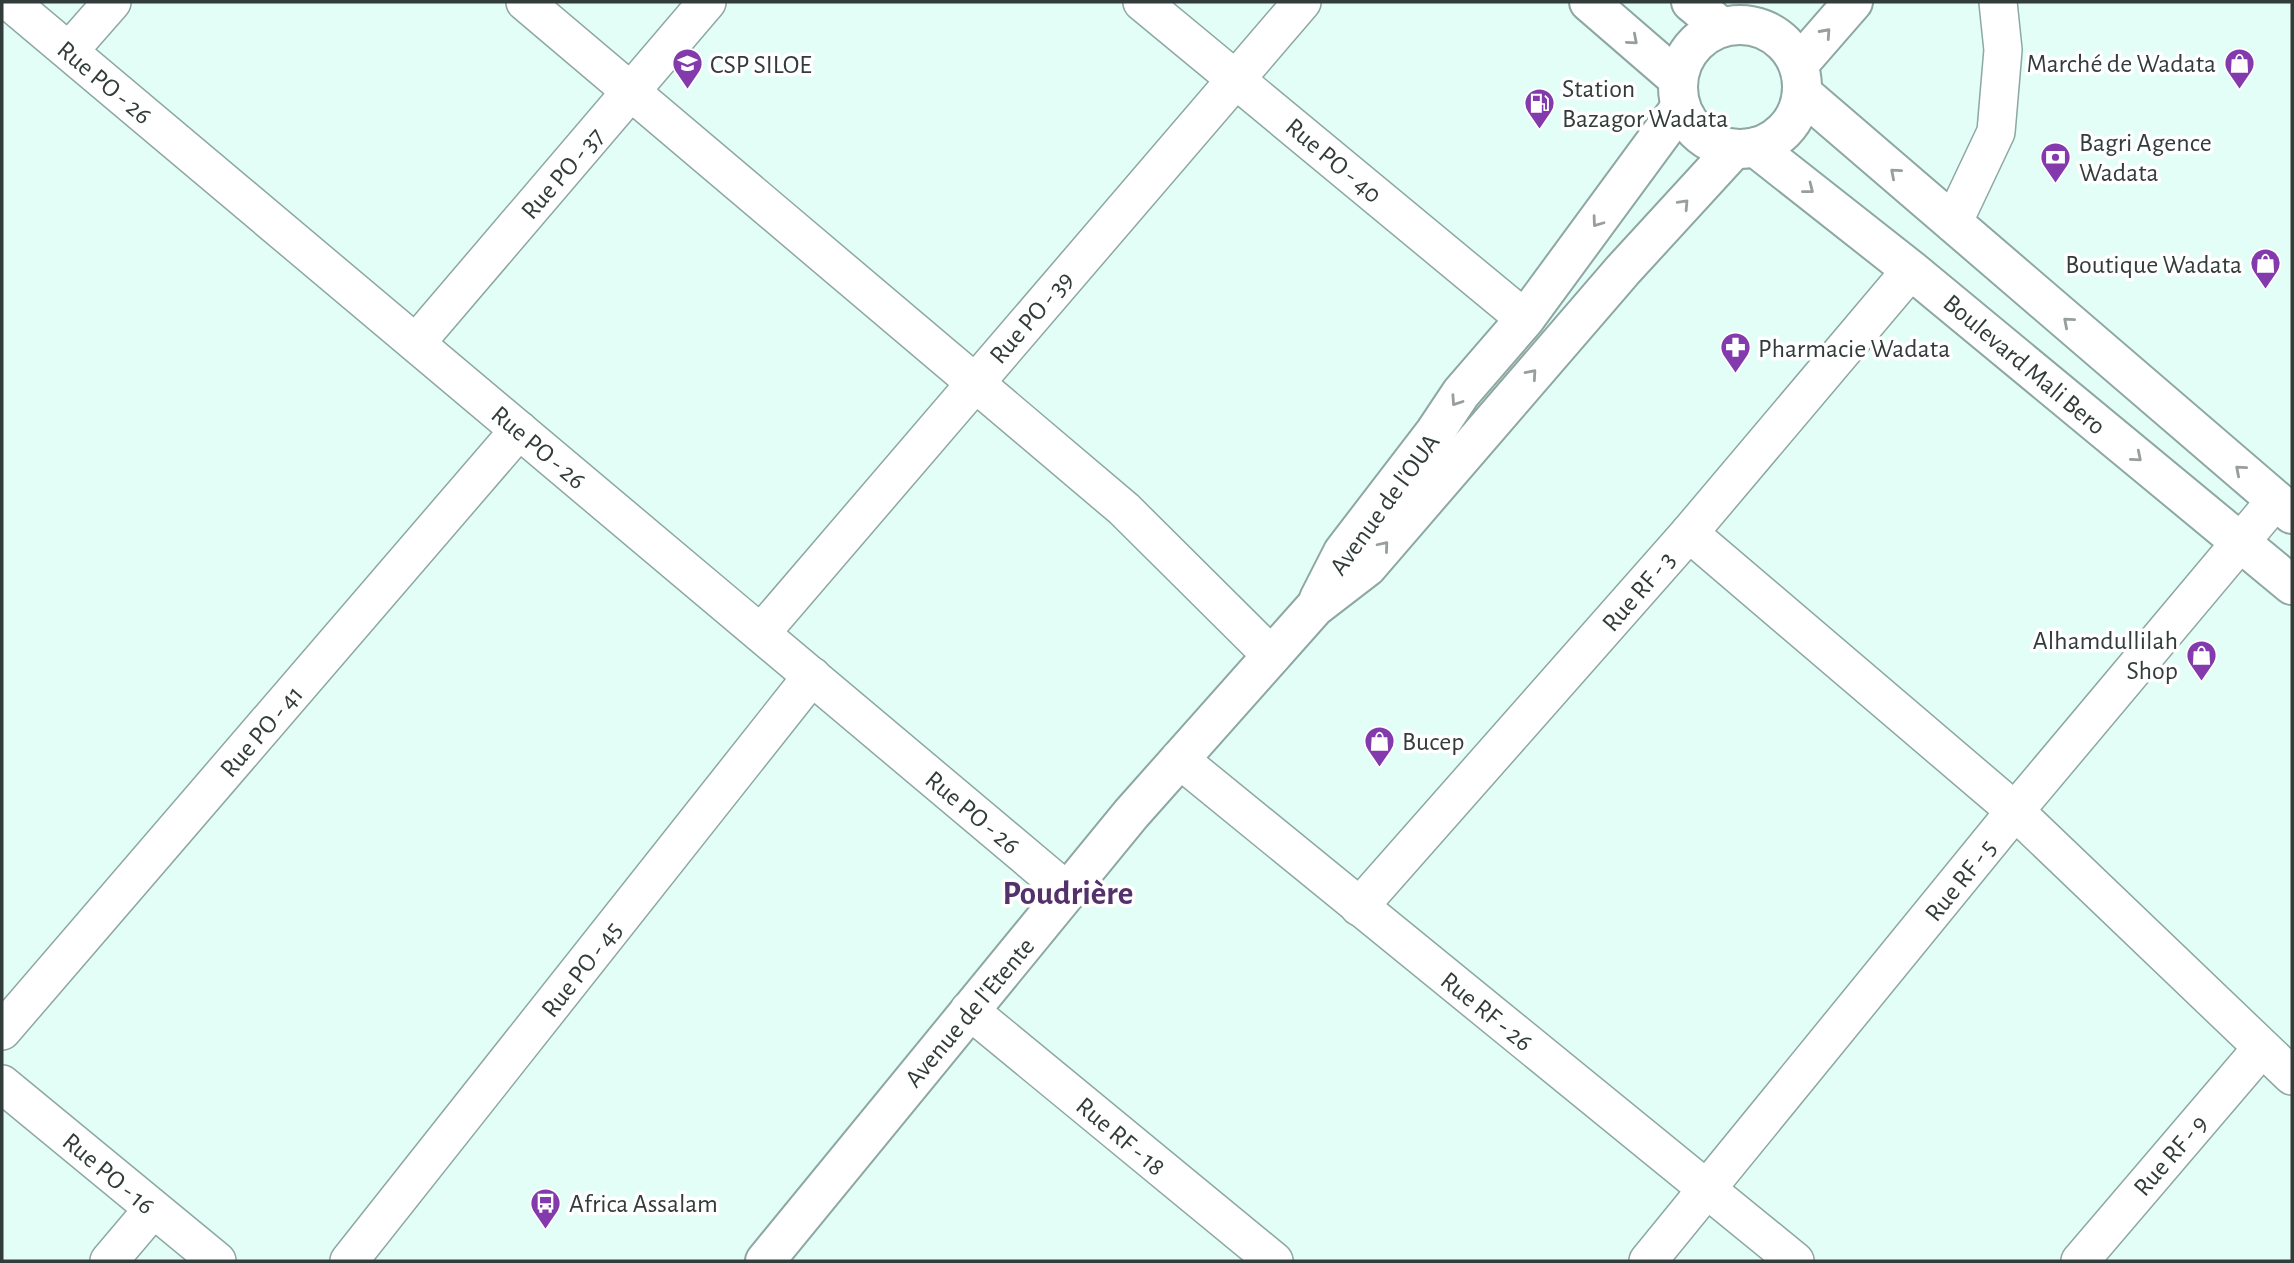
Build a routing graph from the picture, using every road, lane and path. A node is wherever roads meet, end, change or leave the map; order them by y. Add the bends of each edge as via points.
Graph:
1 (10, 2) edge
2 (112, 2) edge
3 (524, 2) edge
4 (707, 2) edge
5 (1142, 2) edge
6 (1302, 2) edge
7 (1589, 2) edge
8 (1691, 2) edge
9 (1853, 2) edge
10 (1998, 2) edge
11 (1746, 18) edge
12 (69, 51) junction
13 (1800, 78) junction
14 (1236, 79) junction
15 (1679, 93) junction
16 (631, 94) junction
17 (1745, 148) junction
18 (1953, 223) junction
19 (1911, 270) junction
20 (1525, 319) junction
21 (416, 343) junction
22 (975, 383) junction
23 (519, 430) junction
24 (2284, 508) edge
25 (1689, 533) junction
26 (2241, 544) junction
27 (2292, 585) edge
28 (1315, 607) junction
29 (761, 633) junction
30 (1272, 656) junction
31 (812, 676) junction
32 (1179, 760) junction
33 (2015, 811) junction
34 (1068, 892) junction
35 (1359, 907) junction
36 (969, 1010) junction
37 (2, 1031) edge
38 (2261, 1049) junction
39 (2292, 1076) edge
40 (2, 1084) edge
41 (1708, 1191) junction
42 (153, 1209) junction
43 (109, 1261) edge
44 (217, 1261) edge
45 (349, 1261) edge
46 (765, 1261) edge
47 (1274, 1261) edge
48 (1648, 1261) edge
49 (1795, 1261) edge
50 (2080, 1261) edge

1 - 12 street, Rue PO - 26
2 - 12 street
3 - 16 street
4 - 16 street, Rue PO - 37
5 - 14 street, Rue PO - 40
6 - 14 street, Rue PO - 39
7 -> 15 main road
8 - 11 main road
13 -> 9 main road
10 - 18 street via 2003,50 1996,132
11 - 13 main road via 1781,40
11 - 15 main road via 1696,41 1681,65
12 - 21 street, Rue PO - 26
13 - 17 main road via 1791,122 1781,134
18 -> 13 main road
14 - 20 street, Rue PO - 40
14 - 22 street, Rue PO - 39
15 - 17 main road via 1696,131 1720,146
15 -> 20 main road, Avenue de l'OUA
16 - 21 street, Rue PO - 37
16 - 22 street
17 -> 19 main road, Boulevard Mali Bero
28 -> 17 main road, Avenue de l'OUA via 1367,567 1542,362
24 -> 18 main road
19 - 25 street, Rue RF - 3
19 -> 26 main road, Boulevard Mali Bero
20 -> 28 main road, Avenue de l'OUA via 1461,393 1343,552
21 - 23 street, Rue PO - 26
22 - 29 street, Rue PO - 39
22 - 30 street via 1124,509
23 - 29 street, Rue PO - 26
23 - 37 street, Rue PO - 41
24 - 26 street, Rue RF - 5
25 - 33 street
25 - 35 street, Rue RF - 3
26 - 27 main road, Boulevard Mali Bero
26 - 33 street, Rue RF - 5
28 - 30 main road, Avenue de l'Etente
29 - 31 street, Rue PO - 26
30 - 32 main road, Avenue de l'Etente
31 - 34 street, Rue PO - 26
31 - 45 street, Rue PO - 45
32 - 34 main road, Avenue de l'Etente
32 - 35 street, Rue RF - 26
33 - 38 street
33 - 41 street, Rue RF - 5
34 - 36 main road, Avenue de l'Etente
35 - 41 street, Rue RF - 26
36 - 46 main road, Avenue de l'Etente
36 - 47 street, Rue RF - 18
38 - 39 street
38 - 50 street, Rue RF - 9
40 - 42 street, Rue PO - 16
41 - 48 street, Rue RF - 5
41 - 49 street, Rue RF - 26
42 - 43 street
42 - 44 street, Rue PO - 16

